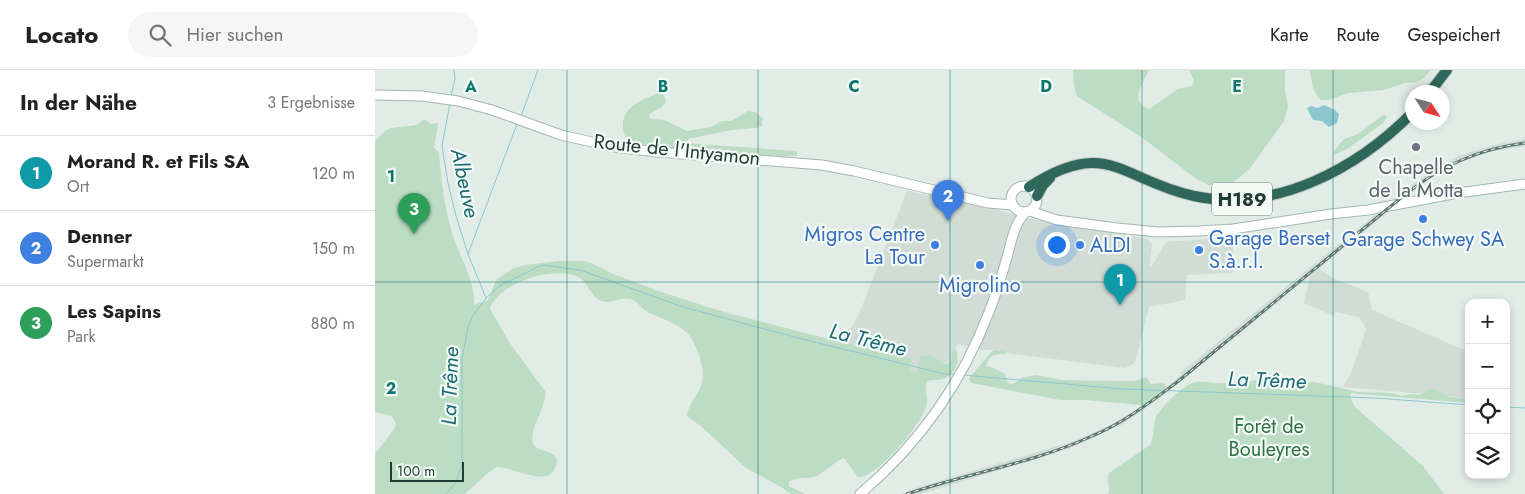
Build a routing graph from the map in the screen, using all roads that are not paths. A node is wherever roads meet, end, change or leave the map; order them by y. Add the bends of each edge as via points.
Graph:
1 (1447, 70) edge
2 (1435, 85) edge
3 (375, 96) edge
4 (1405, 119) edge
5 (1054, 174) junction
6 (1525, 182) edge
7 (1029, 187) junction
8 (1012, 195) junction
9 (1037, 198) junction
10 (981, 202) junction
11 (1014, 206) junction
12 (1028, 211) junction
13 (1068, 220) junction
14 (1013, 234) junction
15 (860, 494) edge

1 - 2 highway
3 - 10 main road, Route de l'Intyamon via 422,96 458,101 567,136 620,148 834,167
4 - 5 highway, H189 via 1346,164 1308,184 1271,196 1235,200 1199,197 1099,163 1075,164
5 - 7 highway, H189
5 - 9 highway, H189 via 1043,185
6 - 13 main road via 1233,229 1149,232
7 - 8 main road via 1019,187
7 - 9 main road
8 - 10 main road, Route de l'Intyamon
8 - 11 main road
9 - 12 main road via 1036,205
9 - 13 main road via 1049,212
10 - 11 main road, Route de l'Intyamon
11 - 12 main road via 1019,211
11 - 14 main road
12 - 13 main road
12 - 14 main road
14 - 15 main road via 979,338 953,386 912,443

